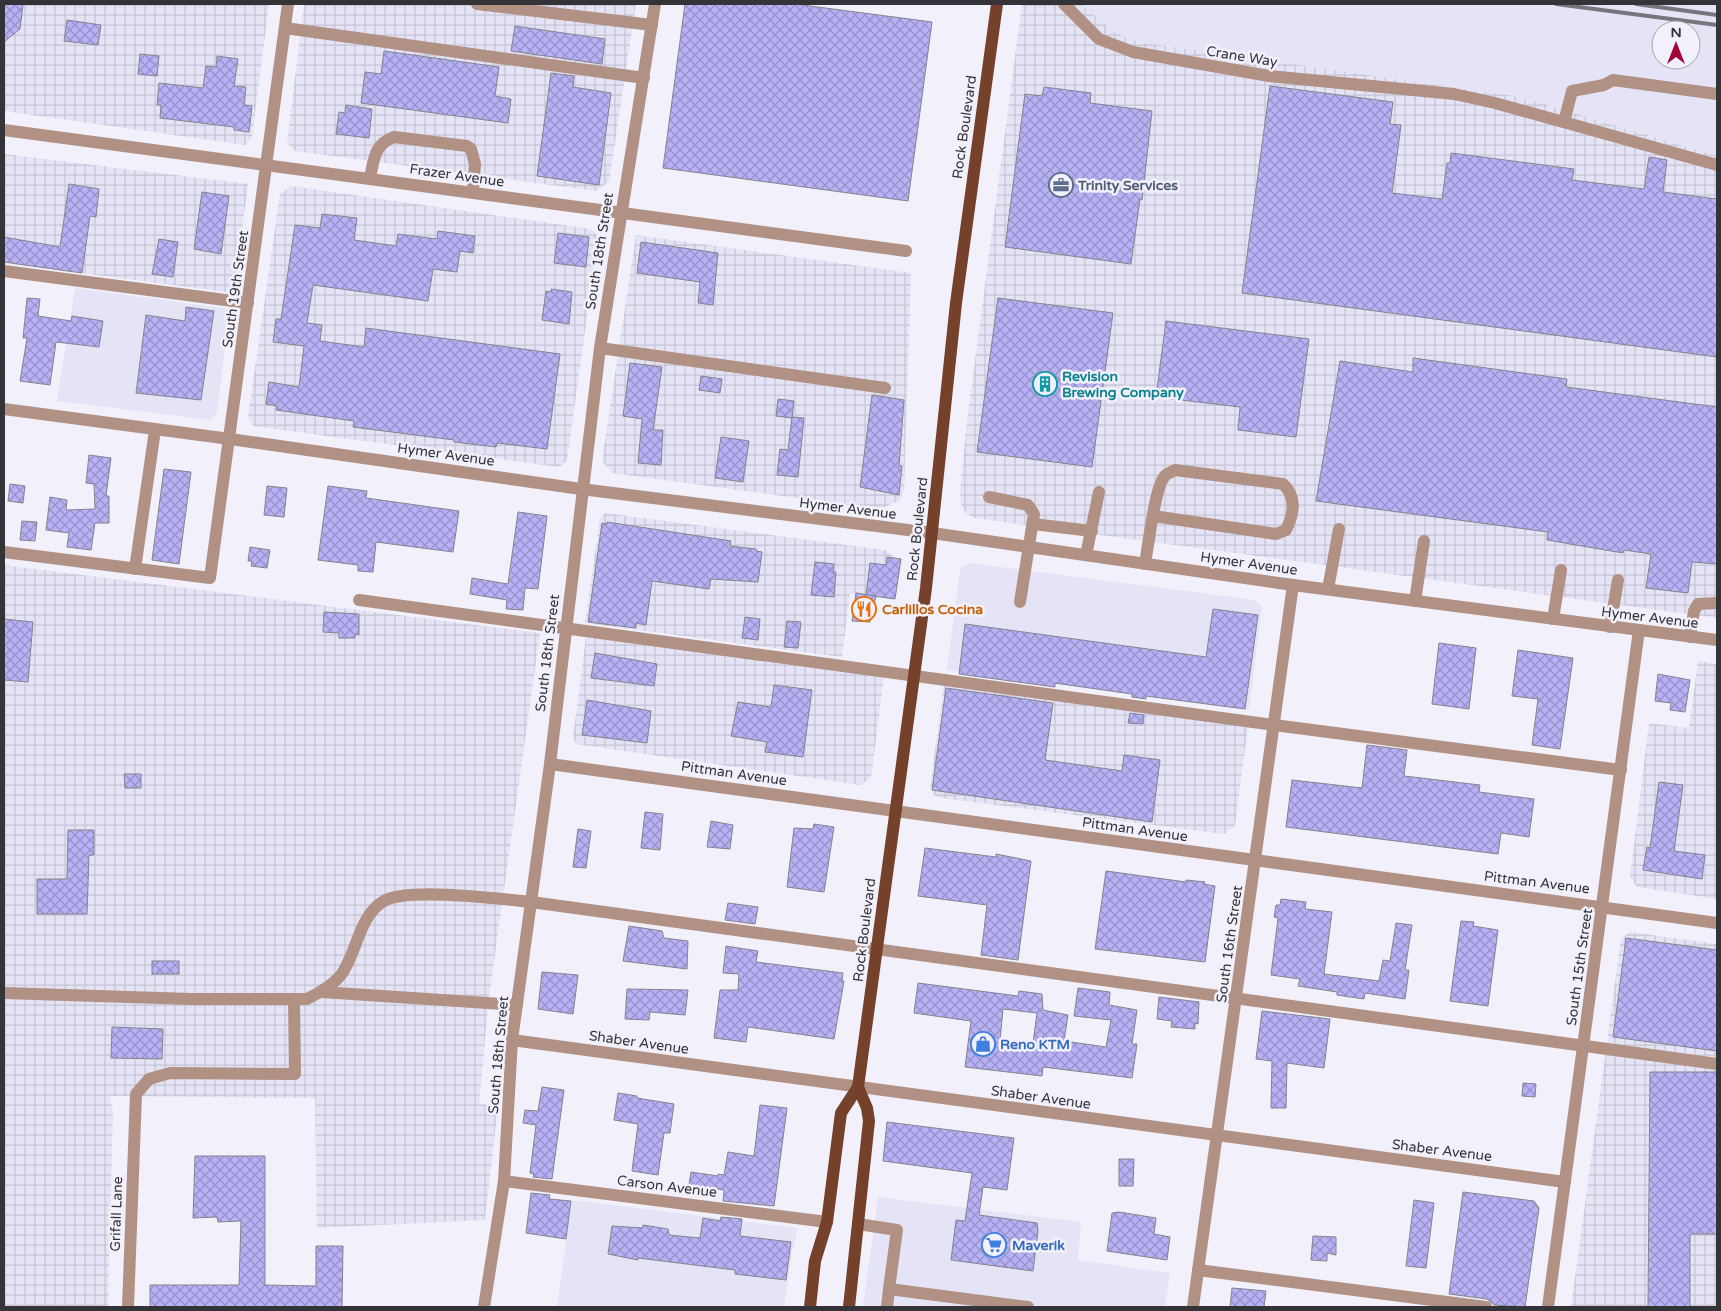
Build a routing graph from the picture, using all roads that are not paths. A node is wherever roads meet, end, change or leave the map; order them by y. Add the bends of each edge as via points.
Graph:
1 (288, 4) edge
2 (477, 4) edge
3 (655, 4) edge
4 (997, 4) edge
5 (1064, 4) edge
6 (512, 6) edge
7 (652, 25) junction
8 (285, 28) junction
9 (644, 78) junction
10 (1717, 94) edge
11 (1564, 122) junction
12 (4, 130) edge
13 (267, 164) junction
14 (1717, 165) edge
15 (370, 178) junction
16 (474, 192) junction
17 (620, 213) junction
18 (906, 251) dead end
19 (4, 271) edge
20 (248, 303) junction
21 (600, 348) junction
22 (884, 388) dead end
23 (4, 409) edge
24 (155, 430) junction
25 (230, 439) junction
26 (581, 489) junction
27 (1098, 492) dead end
28 (989, 497) dead end
29 (1154, 516) junction
30 (1033, 524) junction
31 (1339, 529) dead end
32 (1092, 531) junction
33 (932, 533) junction
34 (1424, 541) dead end
35 (1029, 547) junction
36 (4, 552) edge
37 (1086, 555) junction
38 (1145, 564) junction
39 (135, 569) junction
40 (1561, 570) dead end
41 (1618, 580) dead end
42 (1294, 585) junction
43 (1328, 589) junction
44 (358, 600) dead end
45 (1415, 601) junction
46 (1020, 602) dead end
47 (1717, 603) edge
48 (1553, 619) junction
49 (565, 627) junction
50 (1610, 627) junction
51 (1639, 630) junction
52 (1690, 637) junction
53 (1717, 640) edge
54 (914, 675) junction
55 (1274, 725) junction
56 (550, 764) junction
57 (1621, 770) junction
58 (895, 810) junction
59 (1255, 860) junction
60 (531, 902) junction
61 (1603, 906) junction
62 (1717, 923) edge
63 (876, 949) junction
64 (322, 992) junction
65 (4, 993) edge
66 (294, 998) junction
67 (1236, 998) junction
68 (517, 1005) junction
69 (512, 1040) junction
70 (1584, 1046) junction
71 (1717, 1064) edge
72 (858, 1087) junction
73 (1217, 1136) junction
74 (504, 1181) junction
75 (1565, 1182) junction
76 (826, 1222) junction
77 (858, 1224) junction
78 (815, 1261) junction
79 (1198, 1270) junction
80 (889, 1289) junction
81 (128, 1307) edge
82 (484, 1307) edge
83 (801, 1307) edge
84 (810, 1307) edge
85 (849, 1307) edge
86 (887, 1307) edge
87 (1028, 1307) edge
88 (1193, 1307) edge
89 (1486, 1307) edge
90 (1548, 1307) edge

1 - 8 street, South 19th Street
2 - 6 street
3 - 7 street, South 18th Street
4 - 33 main road, Rock Boulevard via 958,294
5 - 11 street, Crane Way via 1098,39 1133,52 1269,76 1432,91 1495,103
6 - 7 street
7 - 9 street, South 18th Street
8 - 9 street
8 - 13 street, South 19th Street
9 - 17 street, South 18th Street
10 - 11 street via 1612,80 1604,85 1572,91
11 - 14 street, Crane Way
12 - 13 street, Frazer Avenue
13 - 15 street, Frazer Avenue
13 - 20 street, South 19th Street
15 - 16 street, Frazer Avenue
15 - 16 street via 376,149 387,139 394,137 467,146 474,156
16 - 17 street, Frazer Avenue
17 - 18 street, Frazer Avenue
17 - 21 street, South 18th Street
19 - 20 street
20 - 25 street, South 19th Street
21 - 22 street
21 - 26 street, South 18th Street
23 - 24 street, Hymer Avenue
24 - 25 street, Hymer Avenue
24 - 39 street
25 - 26 street, Hymer Avenue
25 - 39 street, South 19th Street via 210,578
26 - 33 street, Hymer Avenue
26 - 49 street, South 18th Street
27 - 32 street
28 - 30 street via 1028,505 1034,514
29 - 29 street via 1159,485 1165,476 1176,470 1284,484 1294,503 1286,530 1276,534
29 - 38 street
30 - 32 street
30 - 35 street
31 - 43 street
32 - 37 street
33 - 35 street, Hymer Avenue
33 - 54 main road, Rock Boulevard
34 - 45 street
35 - 37 street, Hymer Avenue
35 - 46 street
36 - 39 street
37 - 38 street, Hymer Avenue
38 - 42 street, Hymer Avenue
40 - 48 street
41 - 50 street
42 - 43 street, Hymer Avenue
42 - 55 street, South 16th Street
43 - 45 street, Hymer Avenue
44 - 49 street
45 - 48 street, Hymer Avenue
47 - 52 street via 1698,604
48 - 50 street, Hymer Avenue
49 - 54 street
49 - 56 street, South 18th Street
50 - 51 street, Hymer Avenue
51 - 52 street, Hymer Avenue
51 - 57 street, South 15th Street
52 - 53 street, Hymer Avenue
54 - 55 street
54 - 58 main road, Rock Boulevard
55 - 57 street
55 - 59 street, South 16th Street
56 - 58 street, Pittman Avenue
56 - 60 street, South 18th Street
57 - 61 street, South 15th Street
58 - 59 street, Pittman Avenue
58 - 63 main road, Rock Boulevard
59 - 61 street, Pittman Avenue
59 - 67 street, South 16th Street
60 - 63 street
60 - 64 street via 429,894 385,899 373,909 341,975
60 - 68 street, South 18th Street
61 - 62 street, Pittman Avenue
61 - 70 street, South 15th Street
63 - 67 street
63 - 72 main road, Rock Boulevard
64 - 66 street via 307,998
64 - 68 street
65 - 66 street
66 - 81 street, Grifall Lane via 295,1074 170,1074 149,1079 136,1094
67 - 70 street
67 - 73 street, South 16th Street
68 - 69 street, South 18th Street
69 - 72 street, Shaber Avenue
69 - 74 street, South 18th Street
70 - 71 street
70 - 75 street, South 15th Street
72 - 73 street, Shaber Avenue
72 - 76 main road, Rock Boulevard via 841,1114
72 - 77 main road, Rock Boulevard via 869,1121
73 - 75 street, Shaber Avenue
73 - 79 street, South 16th Street
74 - 76 street, Carson Avenue
74 - 82 street, South 18th Street
75 - 90 street, South 15th Street
76 - 78 main road, Rock Boulevard
77 - 80 street via 897,1230
77 - 85 main road, Rock Boulevard
78 - 83 main road
78 - 84 main road, Rock Boulevard
79 - 88 street, South 16th Street
79 - 89 street
80 - 86 street
80 - 87 street

